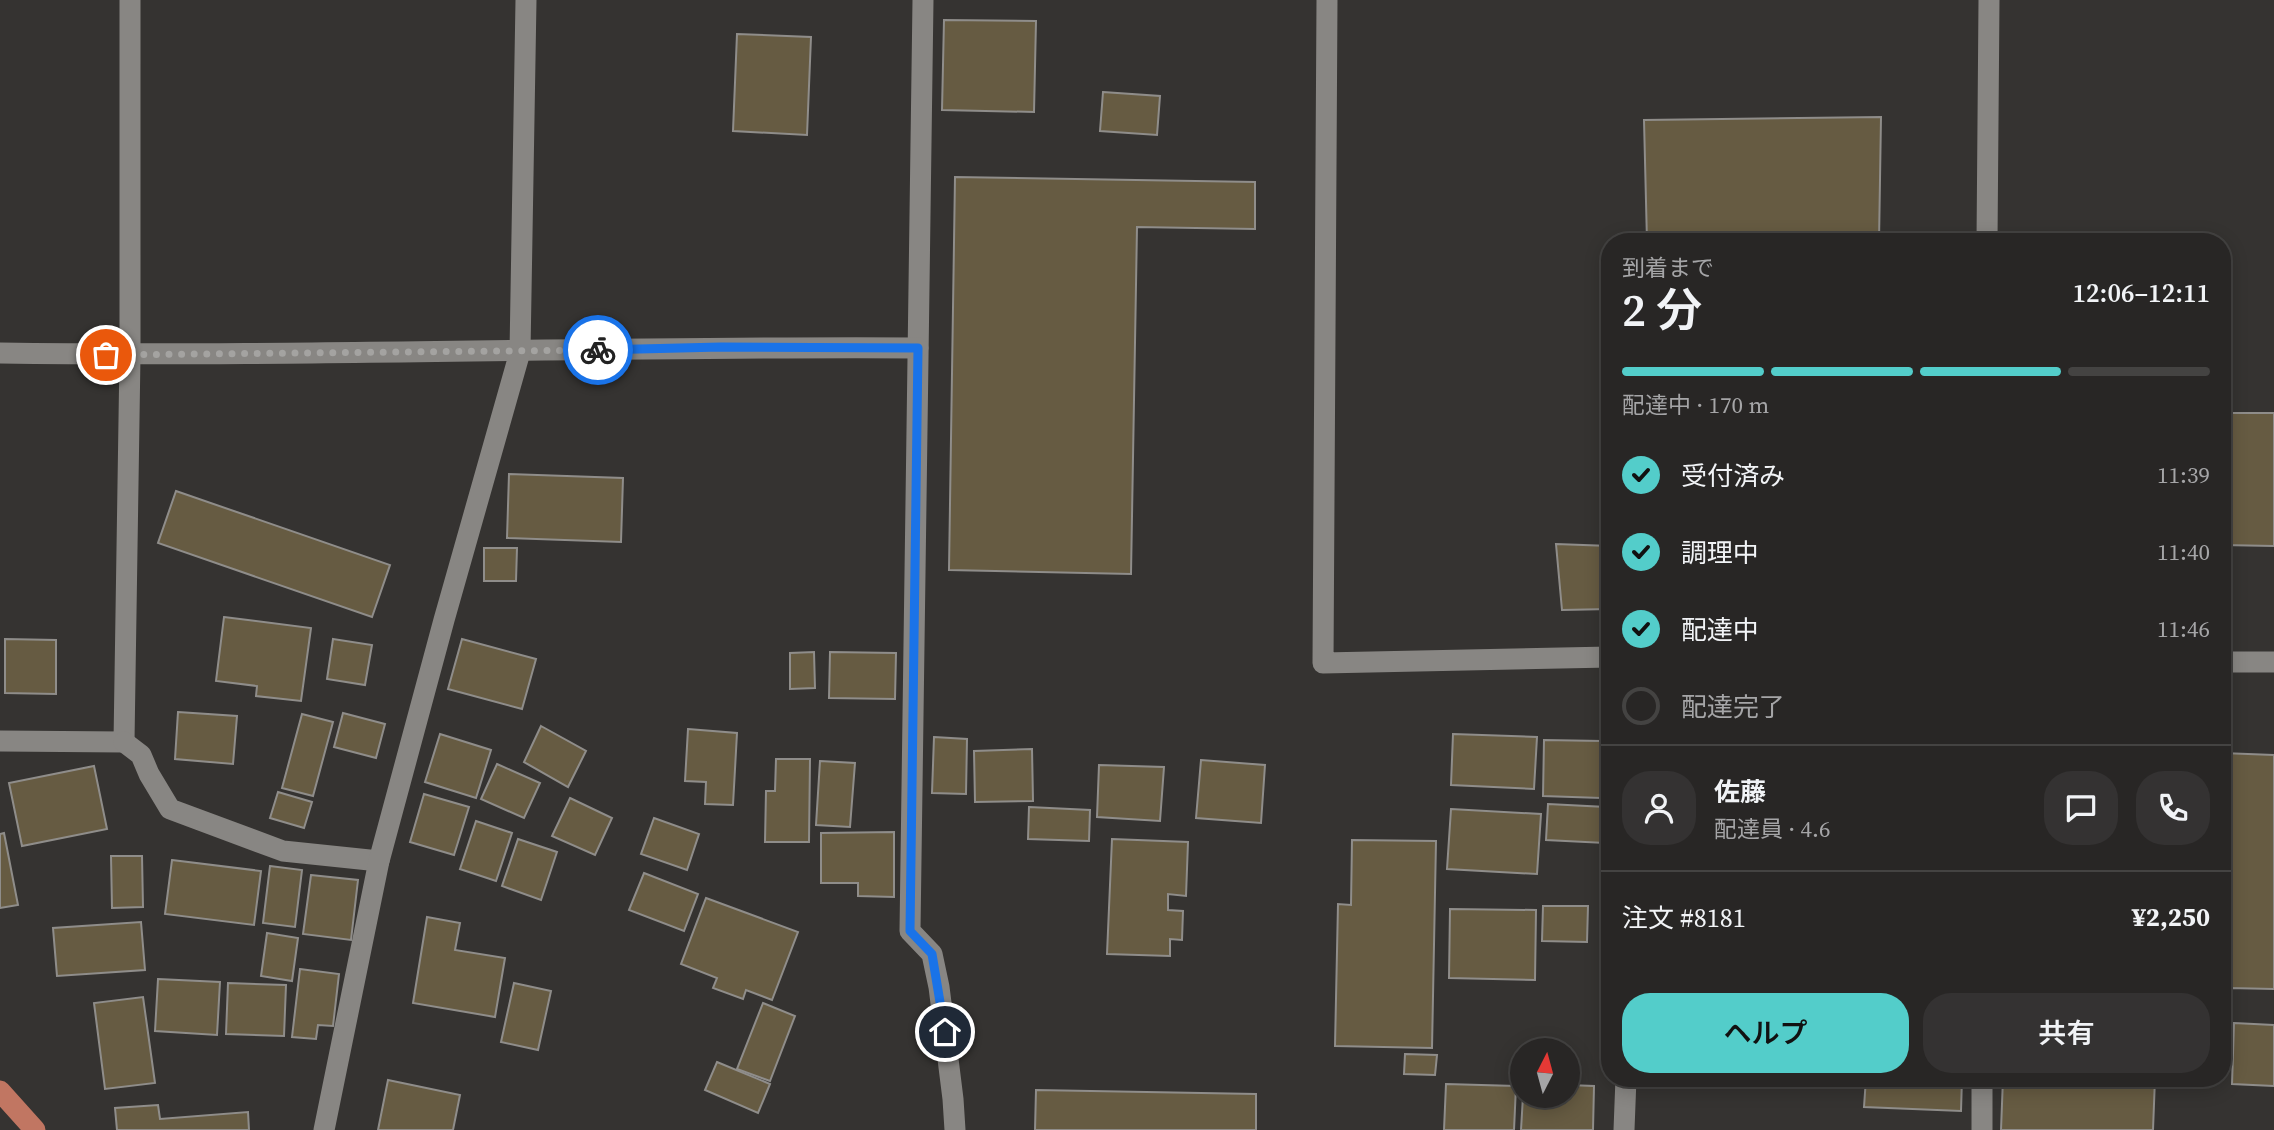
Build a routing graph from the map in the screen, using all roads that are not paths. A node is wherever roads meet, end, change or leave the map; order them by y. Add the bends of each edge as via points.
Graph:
1 (130, 0) edge
2 (526, 0) edge
3 (923, 0) edge
4 (1327, 0) edge
5 (1989, 0) edge
6 (1987, 233) edge
7 (918, 348) junction
8 (520, 352) junction
9 (0, 353) edge
10 (130, 355) junction
11 (1601, 657) edge
12 (2231, 662) edge
13 (2274, 662) edge
14 (0, 741) edge
15 (124, 742) junction
16 (379, 861) junction
17 (1626, 1087) edge
18 (1982, 1087) edge
19 (0, 1091) edge
20 (35, 1130) edge
21 (324, 1130) edge
22 (955, 1130) edge
23 (1625, 1130) edge
24 (1982, 1130) edge

1 - 10 street
2 - 8 street
3 - 7 street
4 - 11 street via 1323,663
5 - 6 street
7 - 8 street
7 - 22 street via 910,931 932,954
8 - 10 street
8 - 16 street
9 - 10 street
10 - 15 street
12 - 13 street
14 - 15 street
15 - 16 street via 141,755 170,809 284,851
16 - 21 street
17 - 23 street
18 - 24 street
19 - 20 main road

